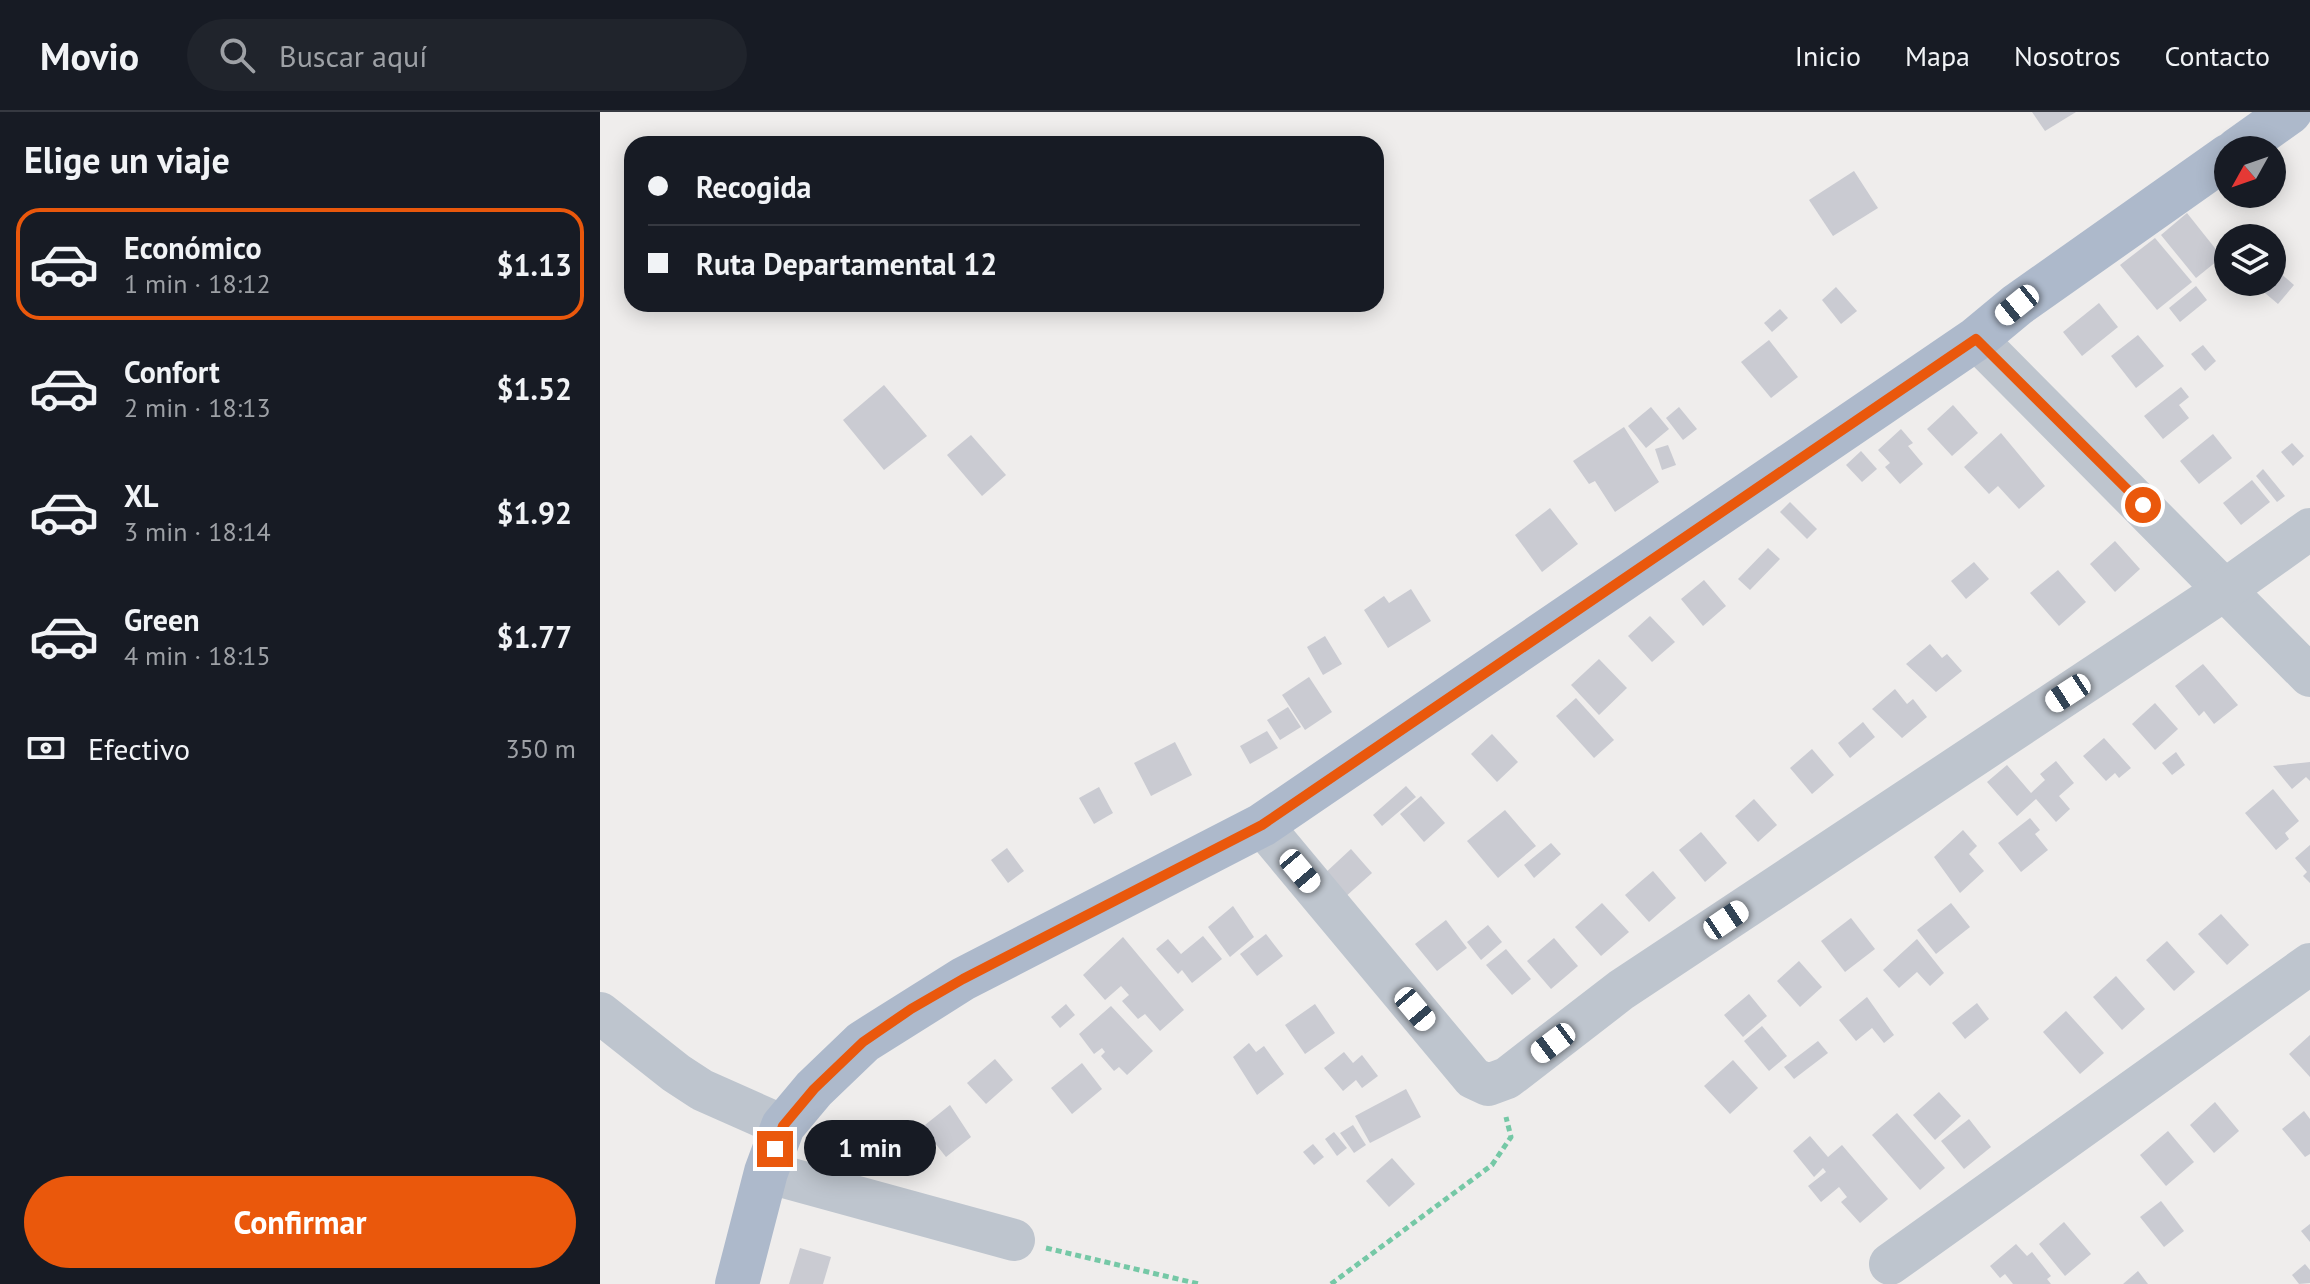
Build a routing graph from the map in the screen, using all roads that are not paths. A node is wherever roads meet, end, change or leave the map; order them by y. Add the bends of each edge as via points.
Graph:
1 (2290, 112) edge
2 (2257, 136) edge
3 (2214, 166) edge
4 (1976, 339) junction
5 (2310, 529) edge
6 (2226, 589) junction
7 (2310, 676) edge
8 (1262, 825) junction
9 (2310, 964) edge
10 (600, 1013) edge
11 (783, 1126) junction
12 (766, 1172) junction
13 (1014, 1240) road end
14 (1890, 1264) dead end
15 (737, 1284) edge

1 - 2 main road
3 - 4 main road
4 - 6 street
4 - 8 main road
5 - 6 street
6 - 7 street
6 - 8 street via 1621,990 1507,1078 1488,1085 1473,1078
8 - 11 main road via 911,1009 863,1042
9 - 14 street
10 - 11 street via 702,1090
11 - 12 main road
12 - 13 street
12 - 15 main road

